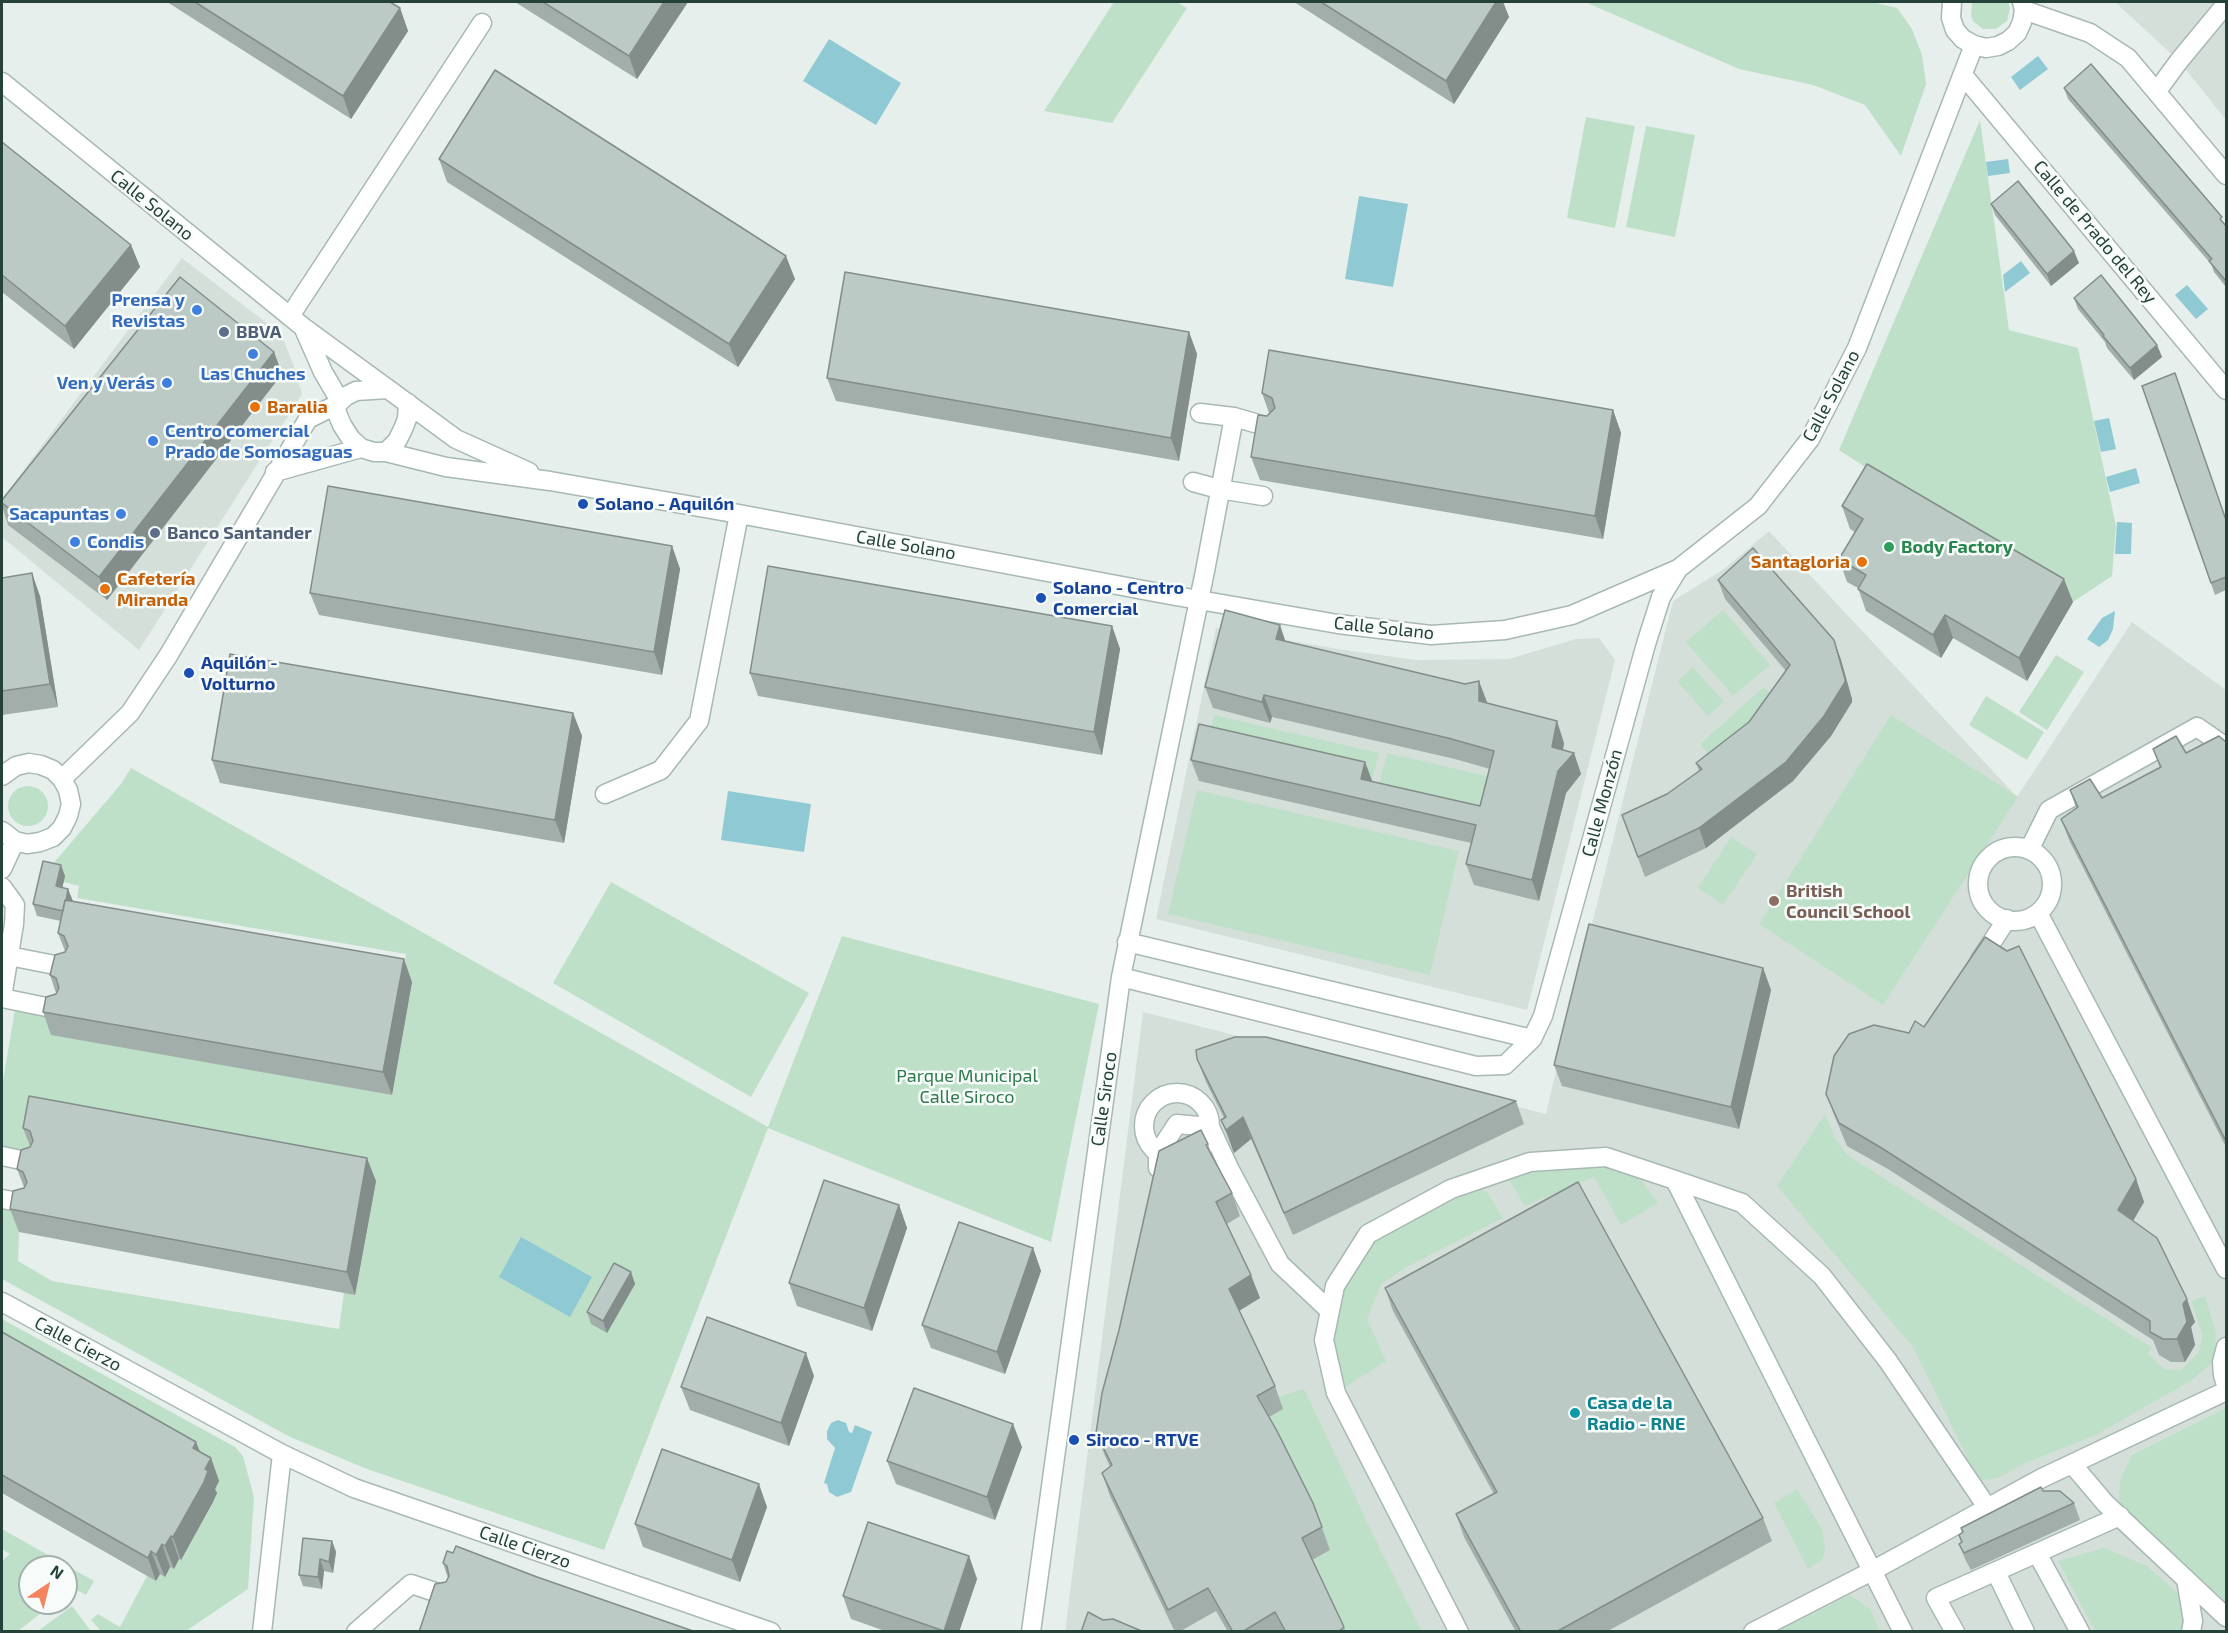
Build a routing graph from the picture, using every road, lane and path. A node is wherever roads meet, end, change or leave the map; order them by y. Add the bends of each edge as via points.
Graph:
1 (1952, 2) edge
2 (2226, 4) edge
3 (2023, 6) edge
4 (482, 23) dead end
5 (1974, 45) junction
6 (1963, 75) junction
7 (2, 82) edge
8 (2157, 91) junction
9 (2226, 175) edge
10 (296, 321) junction
11 (388, 389) junction
12 (2226, 390) edge
13 (338, 403) junction
14 (408, 403) junction
15 (1200, 413) dead end
16 (1233, 417) junction
17 (1272, 428) edge
18 (361, 448) junction
19 (386, 452) junction
20 (275, 472) junction
21 (550, 481) junction
22 (1193, 482) dead end
23 (1219, 489) junction
24 (1263, 496) dead end
25 (739, 514) junction
26 (1678, 569) junction
27 (1199, 600) junction
28 (2226, 747) edge
29 (3, 773) edge
30 (62, 779) junction
31 (605, 794) dead end
32 (8, 836) edge
33 (2030, 850) junction
34 (2, 869) edge
35 (2, 887) edge
36 (2038, 913) junction
37 (2007, 919) junction
38 (1127, 942) junction
39 (9, 956) junction
40 (65, 967) edge
41 (1970, 976) edge
42 (1121, 977) junction
43 (2, 998) edge
44 (56, 1009) edge
45 (1532, 1039) junction
46 (1210, 1127) junction
47 (2, 1156) edge
48 (1158, 1161) junction
49 (30, 1162) edge
50 (1675, 1180) junction
51 (2, 1199) edge
52 (24, 1203) edge
53 (2226, 1269) edge
54 (2, 1302) edge
55 (1330, 1311) junction
56 (2226, 1347) edge
57 (2226, 1384) edge
58 (2226, 1391) edge
59 (282, 1454) junction
60 (2072, 1464) junction
61 (1987, 1507) junction
62 (2120, 1516) junction
63 (2037, 1553) junction
64 (1872, 1571) junction
65 (1996, 1572) junction
66 (2186, 1579) junction
67 (447, 1596) edge
68 (2226, 1617) edge
69 (360, 1631) edge
70 (262, 1632) edge
71 (771, 1632) edge
72 (1031, 1632) edge
73 (1460, 1632) edge
74 (1753, 1632) edge
75 (1903, 1632) edge
76 (1955, 1632) edge
77 (2025, 1632) edge
78 (2080, 1632) edge
79 (2191, 1632) edge

1 - 5 street via 1955,30
2 - 8 street
3 - 5 street via 2022,22 2008,41 1986,48
3 - 8 street via 2090,33 2128,58
4 - 10 street
5 - 6 street, Calle Solano
6 - 12 street, Calle de Prado del Rey
6 - 26 street, Calle Solano via 1857,348 1810,439 1758,506
7 - 10 street, Calle Solano
8 - 9 street
10 - 11 street, Calle Solano
10 - 13 street, Calle Solano
11 - 13 street via 356,391
11 - 14 street, Calle Solano
13 - 18 street, Calle Solano via 342,425
13 - 20 street via 308,419
14 - 19 street via 403,429
14 - 21 street, Calle Solano via 456,440
15 - 16 street
16 - 17 street
16 - 23 street, Calle Siroco
18 - 19 street, Calle Solano
18 - 20 street
19 - 21 street, Calle Solano via 446,467
20 - 30 street via 168,656 130,713
21 - 25 street, Calle Solano
22 - 23 street
23 - 24 street
23 - 27 street, Calle Siroco
25 - 27 street, Calle Solano
25 - 31 street via 699,721 661,770
26 - 27 street, Calle Solano via 1572,615 1505,630 1431,635
26 - 45 street, Calle Monzón via 1661,597 1543,1016
27 - 38 street, Calle Siroco
28 - 33 street via 2197,727 2049,810
29 - 30 street via 29,763 53,770
30 - 32 street via 71,804 62,828 52,837 27,844
32 - 34 street
33 - 36 street via 2048,867 2052,879 2047,904
33 - 37 street via 2004,849 1986,862 1980,873 1978,884 1985,906
35 - 39 street via 15,905
36 - 37 street via 2027,919
36 - 53 street
37 - 41 street
38 - 42 street, Calle Siroco
38 - 45 street
39 - 40 street
39 - 43 street
42 - 45 street, Calle Monzón via 1476,1065 1505,1065
42 - 72 street, Calle Siroco
43 - 44 street
46 - 48 street via 1204,1146 1188,1158
46 - 48 street via 1177,1124
46 - 48 street via 1209,1116 1195,1098 1184,1094 1163,1097 1147,1113 1144,1124
46 - 55 street via 1280,1264
47 - 49 street
50 - 55 street via 1606,1157 1530,1162 1451,1189 1368,1234 1335,1286
50 - 61 street via 1742,1203 1821,1276 1888,1361
50 - 64 street
51 - 52 street
54 - 59 street, Calle Cierzo
55 - 73 street via 1324,1340 1336,1393
56 - 57 street via 2222,1362
58 - 60 street
59 - 70 street
59 - 71 street, Calle Cierzo via 354,1488
60 - 61 street
60 - 62 street
61 - 64 street
62 - 63 street
62 - 66 street
63 - 65 street
63 - 78 street
64 - 74 street
64 - 75 street
65 - 76 street via 1936,1598
65 - 77 street
66 - 68 street
66 - 79 street via 2193,1621
67 - 69 street via 411,1584

